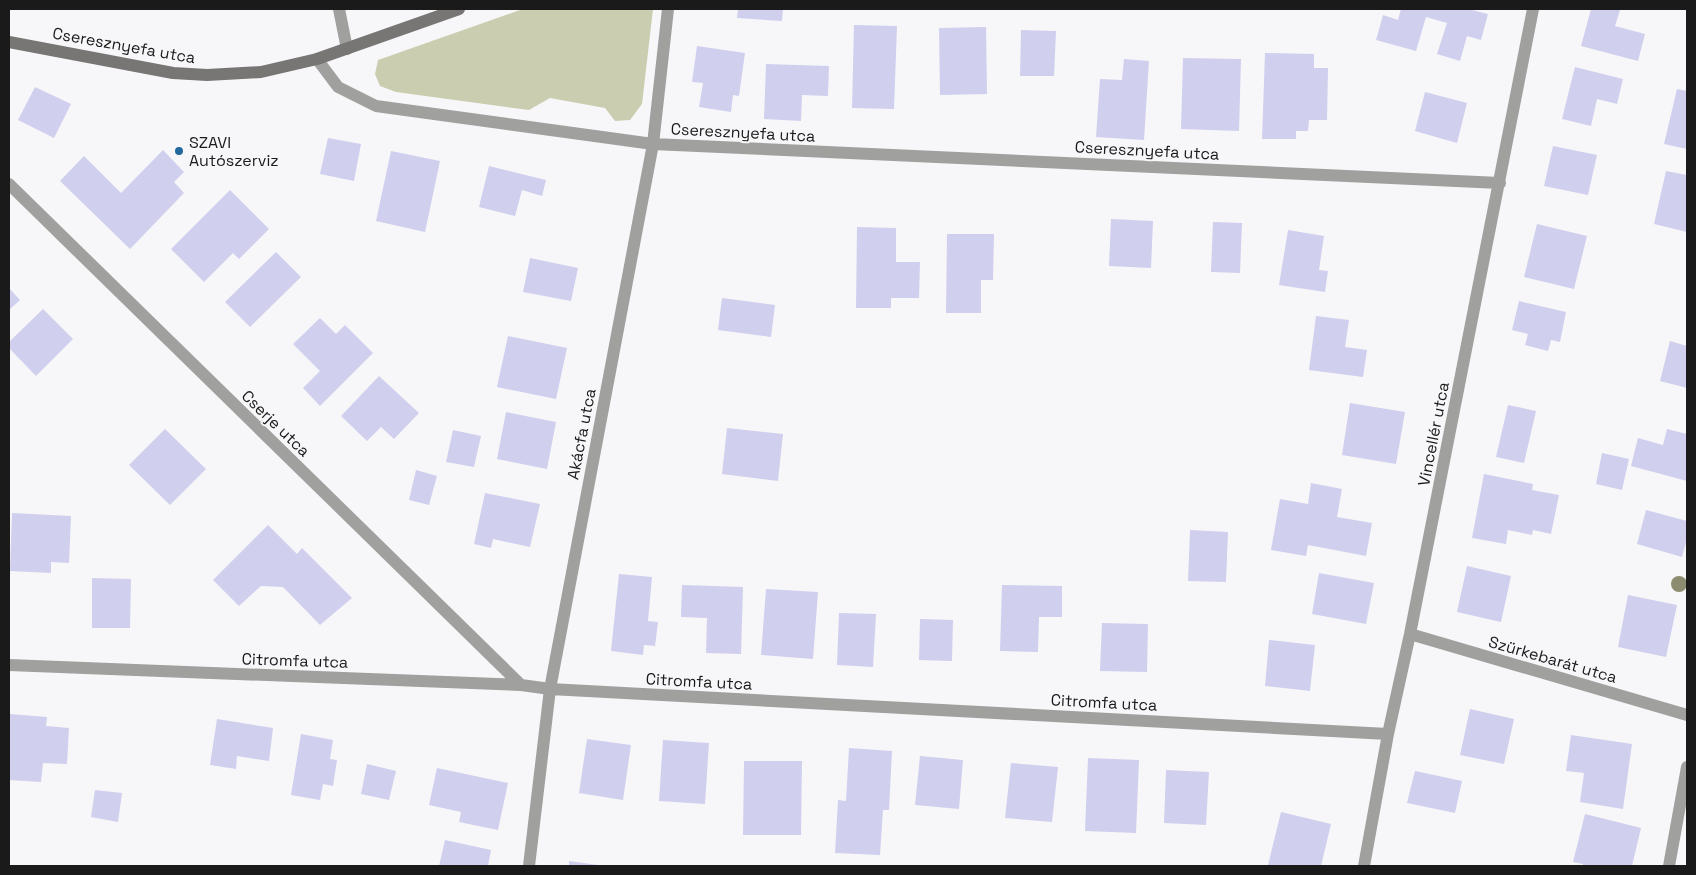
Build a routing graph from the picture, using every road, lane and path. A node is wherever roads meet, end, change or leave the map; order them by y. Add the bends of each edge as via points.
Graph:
1 (339, 9) edge
2 (458, 9) edge
3 (668, 9) edge
4 (1534, 9) edge
5 (9, 42) edge
6 (347, 49) junction
7 (317, 59) junction
8 (653, 144) junction
9 (1500, 183) junction
10 (9, 184) edge
11 (1410, 634) junction
12 (9, 665) edge
13 (521, 685) junction
14 (550, 689) junction
15 (1687, 715) edge
16 (1388, 734) junction
17 (1687, 767) edge
18 (529, 866) edge
19 (1364, 866) edge
20 (1669, 866) edge

1 - 6 street
2 - 6 street
3 - 8 street, Akácfa utca
4 - 9 street, Vincellér utca
5 - 7 street, Cseresznyefa utca via 173,73 207,75 261,72
6 - 7 street
7 - 8 street, Cseresznyefa utca via 338,87 376,106
8 - 9 street, Cseresznyefa utca
8 - 14 street, Akácfa utca
9 - 11 street, Vincellér utca
10 - 13 street, Cserje utca
11 - 15 street, Szürkebarát utca
11 - 16 street, Vincellér utca
12 - 13 street, Citromfa utca
13 - 14 street, Citromfa utca
14 - 16 street, Citromfa utca
14 - 18 street, Akácfa utca
16 - 19 street, Vincellér utca
17 - 20 street

